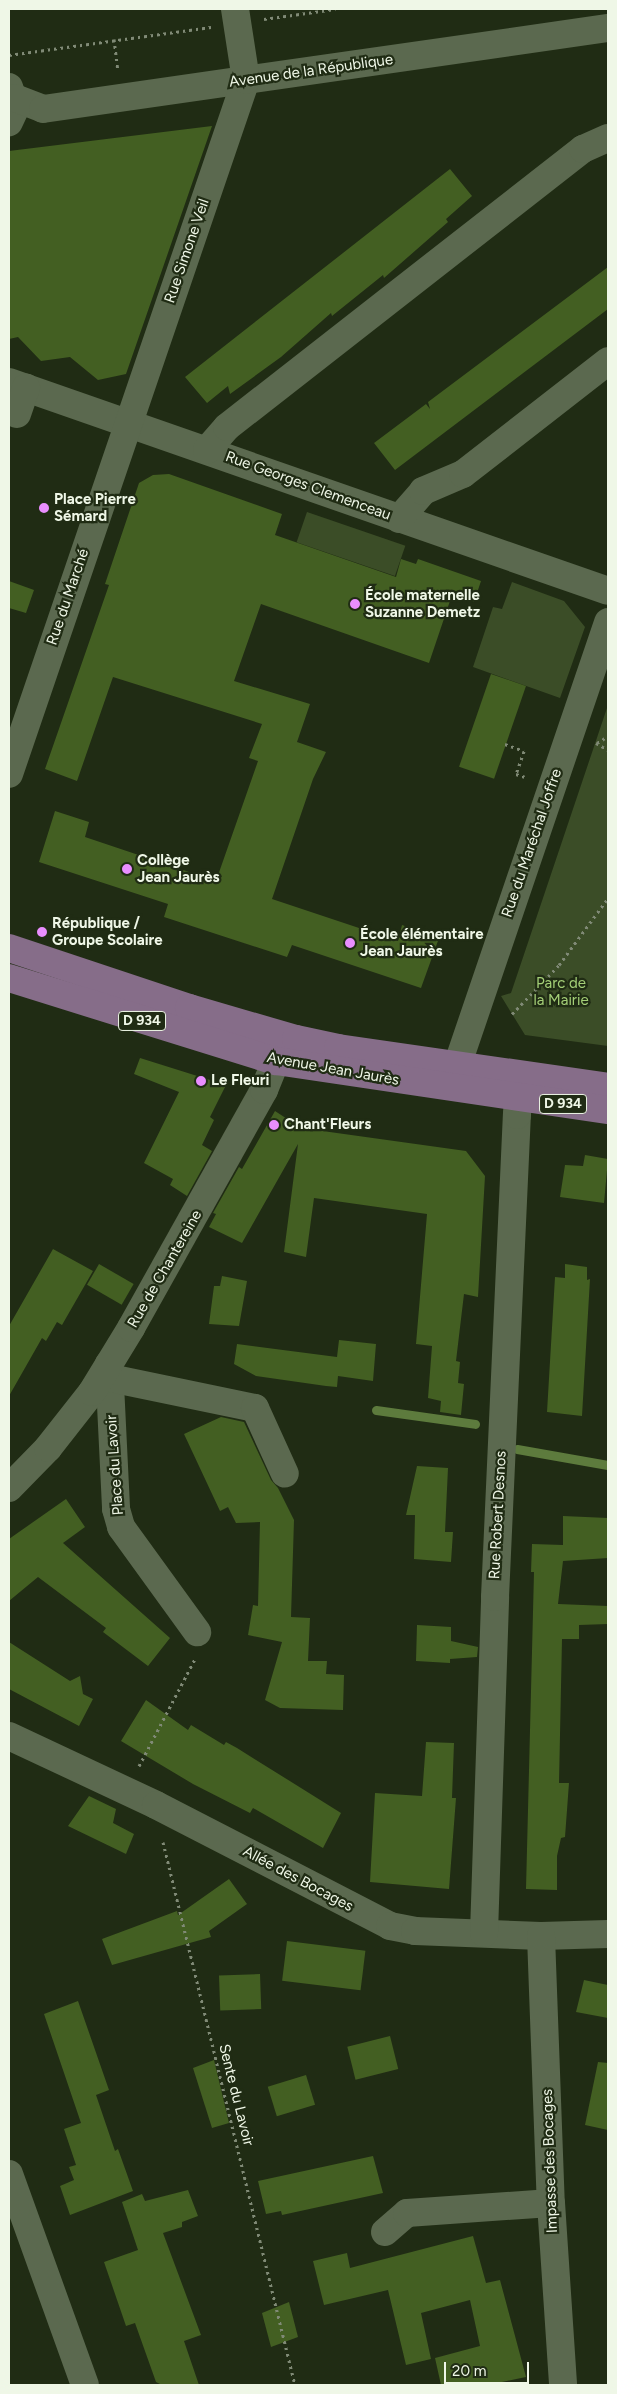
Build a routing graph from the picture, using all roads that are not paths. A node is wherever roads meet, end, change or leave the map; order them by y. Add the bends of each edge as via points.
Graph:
1 (236, 16) edge
2 (608, 28) edge
3 (246, 80) junction
4 (11, 102) edge
5 (608, 138) edge
6 (608, 361) edge
7 (18, 385) edge
8 (17, 414) dead end
9 (128, 421) junction
10 (207, 450) junction
11 (399, 519) junction
12 (608, 591) edge
13 (608, 622) edge
14 (9, 774) edge
15 (9, 948) edge
16 (9, 978) edge
17 (262, 1030) junction
18 (276, 1062) junction
19 (457, 1066) junction
20 (572, 1082) junction
21 (608, 1087) edge
22 (518, 1098) junction
23 (608, 1110) edge
24 (109, 1371) junction
25 (285, 1474) dead end
26 (14, 1476) edge
27 (198, 1632) road end
28 (9, 1736) edge
29 (484, 1933) junction
30 (608, 1934) edge
31 (541, 1936) junction
32 (9, 2174) edge
33 (551, 2202) junction
34 (385, 2232) dead end
35 (85, 2385) edge
36 (563, 2385) edge

1 - 3 street
2 - 3 street, Avenue de la République
3 - 4 street, Avenue de la République via 43,109
3 - 9 street, Rue Simone Veil
5 - 10 street via 583,149 227,427
6 - 11 street via 463,474 423,491
7 - 8 street
7 - 9 street, Rue Georges Clemenceau
9 - 10 street, Rue Georges Clemenceau
9 - 14 street, Rue du Marché via 68,567
10 - 11 street, Rue Georges Clemenceau
11 - 12 street, Rue Georges Clemenceau via 496,564
13 - 19 street, Rue du Maréchal Joffre
15 - 17 main road, Avenue Jean Jaurès / D 934
16 - 18 main road, Avenue Jean Jaurès / D 934
17 - 18 street via 272,1044
17 - 19 main road, Avenue Jean Jaurès / D 934 via 338,1048
18 - 22 main road, Avenue Jean Jaurès / D 934
18 - 24 street, Rue de Chantereine via 230,1156
19 - 20 main road, D 934
20 - 21 main road, D 934
20 - 22 street via 558,1090 535,1086
22 - 23 main road, D 934
22 - 29 street, Rue Robert Desnos via 495,1597
24 - 25 street via 255,1408
24 - 26 street, Rue de Chantereine
24 - 27 street, Place du Lavoir via 116,1509 120,1527
28 - 29 street, Allée des Bocages via 126,1791 390,1926 415,1931
29 - 31 street, Allée des Bocages
30 - 31 street, Allée des Bocages
31 - 33 street, Impasse des Bocages
32 - 35 street
33 - 34 street via 407,2213
33 - 36 street, Impasse des Bocages

